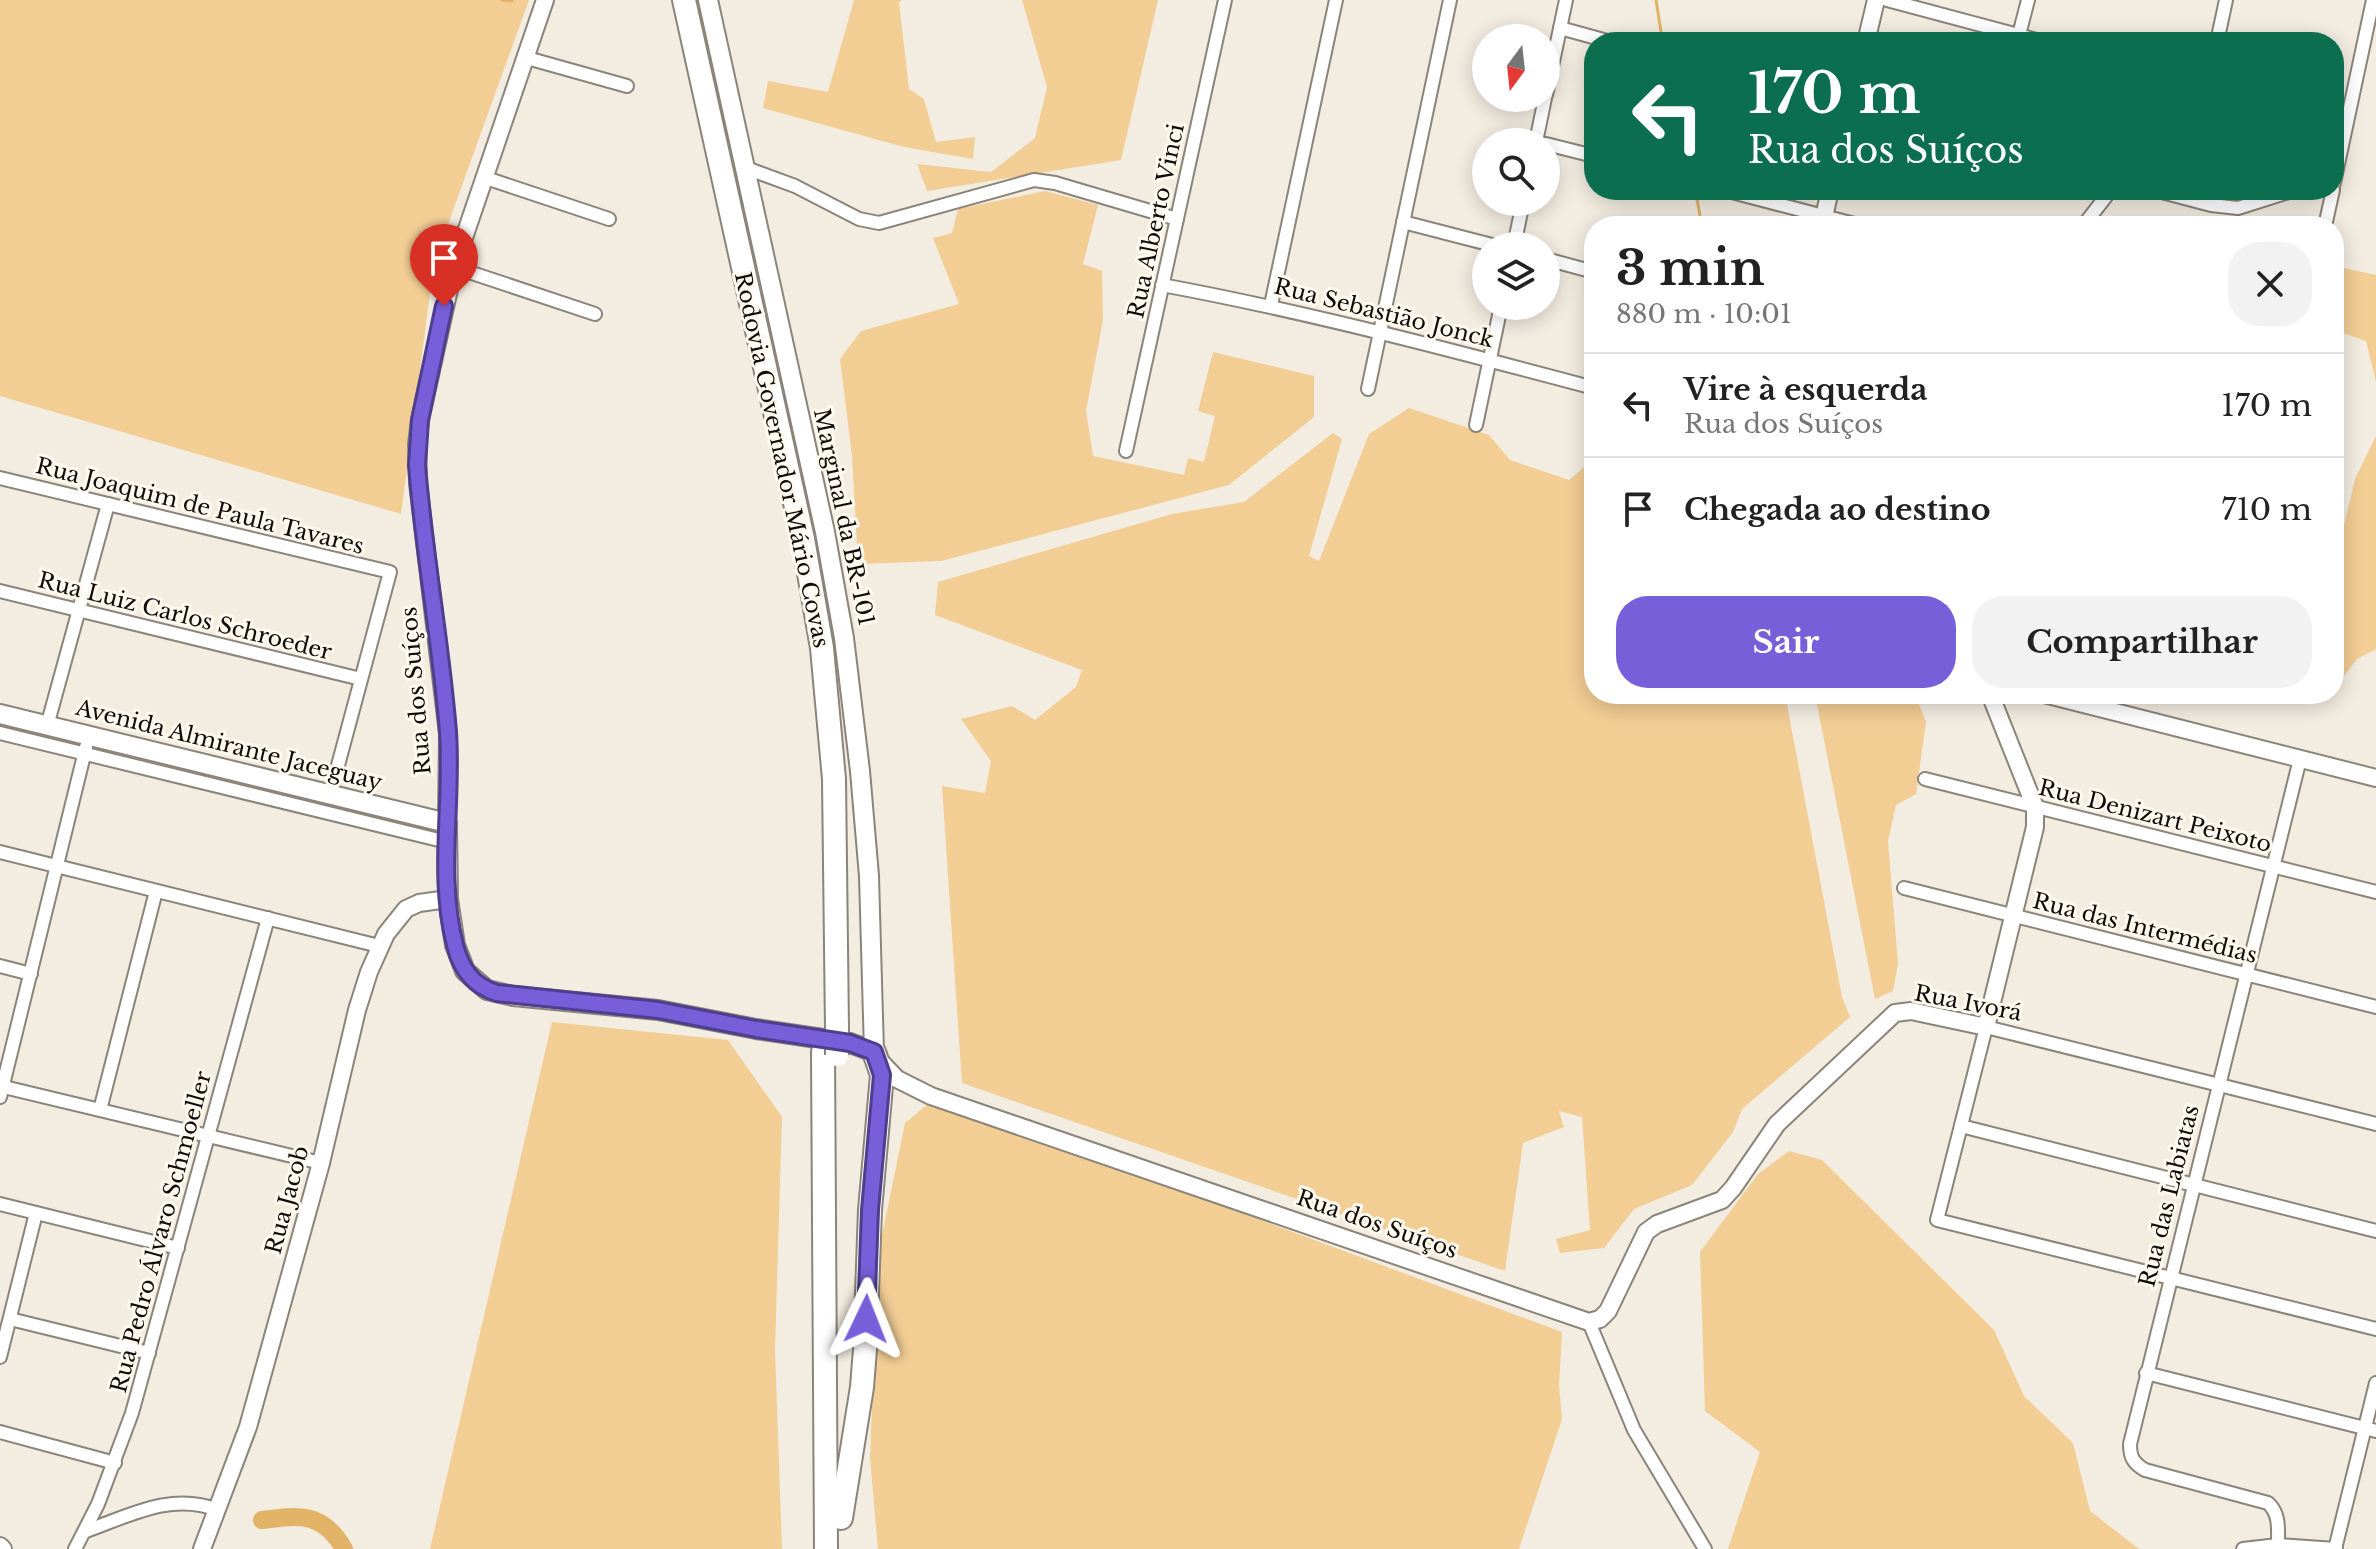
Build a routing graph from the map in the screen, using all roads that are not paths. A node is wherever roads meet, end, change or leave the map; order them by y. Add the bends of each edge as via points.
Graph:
1 (545, 0) edge
2 (708, 0) edge
3 (1225, 0) edge
4 (1336, 0) edge
5 (1450, 0) edge
6 (1566, 0) edge
7 (1876, 0) edge
8 (1887, 0) edge
9 (2028, 0) edge
10 (2226, 0) edge
11 (2373, 0) edge
12 (674, 1) edge
13 (1560, 28) joint
14 (1868, 32) edge
15 (2008, 32) edge
16 (2020, 32) edge
17 (2219, 32) edge
18 (1584, 35) edge
19 (527, 58) junction
20 (627, 86) dead end
21 (2344, 136) edge
22 (1560, 148) edge
23 (1584, 154) edge
24 (746, 168) junction
25 (486, 178) junction
26 (1756, 200) edge
27 (2103, 200) edge
28 (2198, 200) edge
29 (2263, 200) edge
30 (1807, 216) edge
31 (2091, 216) edge
32 (609, 219) dead end
33 (1177, 219) junction
34 (1403, 222) junction
35 (1472, 240) edge
36 (1560, 263) edge
37 (454, 267) junction
38 (1584, 269) edge
39 (1162, 285) junction
40 (1271, 305) junction
41 (595, 314) dead end
42 (1498, 320) edge
43 (1380, 331) junction
44 (1490, 360) junction
45 (1584, 385) edge
46 (1368, 389) dead end
47 (1476, 425) dead end
48 (1126, 451) dead end
49 (0, 478) edge
50 (108, 504) junction
51 (0, 591) edge
52 (79, 610) junction
53 (361, 679) junction
54 (1994, 704) edge
55 (2100, 704) edge
56 (0, 714) edge
57 (47, 726) junction
58 (0, 733) edge
59 (87, 745) junction
60 (2300, 759) junction
61 (2376, 778) edge
62 (1925, 779) dead end
63 (330, 795) junction
64 (2035, 807) junction
65 (447, 833) junction
66 (0, 852) edge
67 (57, 867) junction
68 (2273, 867) junction
69 (1904, 888) dead end
70 (156, 891) junction
71 (2376, 892) edge
72 (448, 899) junction
73 (2014, 916) junction
74 (268, 918) junction
75 (379, 946) junction
76 (0, 966) edge
77 (31, 974) junction
78 (2246, 974) junction
79 (2376, 1007) edge
80 (1986, 1027) junction
81 (874, 1052) junction
82 (830, 1054) junction
83 (2218, 1085) junction
84 (909, 1087) junction
85 (1, 1090) edge
86 (881, 1097) junction
87 (100, 1110) junction
88 (2376, 1124) edge
89 (1961, 1126) junction
90 (208, 1136) junction
91 (321, 1163) junction
92 (2193, 1185) junction
93 (0, 1204) edge
94 (36, 1213) junction
95 (2376, 1231) edge
96 (178, 1248) junction
97 (2169, 1277) junction
98 (10, 1319) junction
99 (1589, 1322) junction
100 (2376, 1329) edge
101 (149, 1353) junction
102 (0, 1357) edge
103 (2146, 1373) junction
104 (2376, 1383) edge
105 (2370, 1430) edge
106 (0, 1432) edge
107 (115, 1463) junction
108 (218, 1510) junction
109 (841, 1518) junction
110 (86, 1531) junction
111 (2278, 1545) junction
112 (75, 1549) edge
113 (202, 1549) edge
114 (826, 1549) edge
115 (840, 1549) edge
116 (1705, 1549) edge
117 (2243, 1549) edge
118 (2335, 1549) edge

1 - 19 street, Rua dos Suíços
2 - 24 main road, Marginal da BR-101
3 - 33 street, Rua Alberto Vinci
4 - 40 street
5 - 34 street
6 - 13 street
7 - 14 street
8 - 15 street
9 - 16 street
10 - 17 street
11 - 21 street
12 - 82 highway, Rodovia Governador Mário Covas, bridge via 816,609 834,779
13 - 18 street
19 - 20 street
19 - 25 street, Rua dos Suíços
22 - 23 street
24 - 33 street via 879,223 1034,180
24 - 81 main road, Marginal da BR-101 via 844,638 869,876
25 - 32 street
25 - 37 street, Rua dos Suíços
26 - 30 street
27 - 31 street
28 - 29 street via 2238,208
33 - 39 street, Rua Alberto Vinci
34 - 35 street
34 - 43 street
36 - 38 street
37 - 41 street
37 - 65 street, Rua dos Suíços via 420,420 417,465 448,734
39 - 40 street, Rua Sebastião Jonck
39 - 48 street, Rua Alberto Vinci
40 - 43 street, Rua Sebastião Jonck
42 - 44 street
43 - 44 street, Rua Sebastião Jonck
43 - 46 street
44 - 45 street, Rua Sebastião Jonck
44 - 47 street
49 - 50 street, Rua Joaquim de Paula Tavares
50 - 52 street
50 - 53 street, Rua Joaquim de Paula Tavares via 390,572
51 - 52 street, Rua Luiz Carlos Schroeder
52 - 53 street, Rua Luiz Carlos Schroeder
52 - 57 street
53 - 63 street
54 - 64 street
55 - 60 street
56 - 57 main road, Avenida Almirante Jaceguay
57 - 59 main road, Avenida Almirante Jaceguay
58 - 59 street, Avenida Almirante Jaceguay
59 - 63 main road, Avenida Almirante Jaceguay
59 - 65 street, Avenida Almirante Jaceguay
59 - 67 street
60 - 61 street
60 - 68 street, Rua das Labiatas
62 - 64 street, Rua Denizart Peixoto
63 - 65 main road, Avenida Almirante Jaceguay
64 - 68 street, Rua Denizart Peixoto
64 - 73 street via 2034,836
65 - 72 main road, Rua dos Suíços
66 - 67 street
67 - 70 street
67 - 77 street
68 - 71 street, Rua Denizart Peixoto
68 - 78 street, Rua das Labiatas
69 - 73 street, Rua das Intermédias
70 - 74 street
70 - 87 street
72 - 75 street, Rua Jacob via 406,909
72 - 81 main road, Rua dos Suíços via 460,961 470,978 487,990 658,1010 850,1043
73 - 78 street, Rua das Intermédias
73 - 80 street
74 - 75 street
74 - 90 street, Rua Pedro Álvaro Schmoeller
75 - 91 street, Rua Jacob via 357,1010
76 - 77 street
77 - 85 street
78 - 79 street, Rua das Intermédias
78 - 83 street, Rua das Labiatas
80 - 83 street, Rua Ivorá
80 - 89 street
80 - 99 street, Rua Ivorá via 1911,1011 1895,1013 1777,1124 1722,1200 1646,1232 1608,1311
81 - 84 street, Rua dos Suíços
81 - 86 highway via 882,1075
82 - 109 highway, Rodovia Governador Mário Covas
82 - 114 highway, Rodovia Governador Mário Covas
83 - 88 street, Rua Ivorá
83 - 92 street, Rua das Labiatas
84 - 86 street
84 - 99 street, Rua dos Suíços
85 - 87 street
86 - 109 highway via 862,1387
87 - 90 street
89 - 92 street
89 - 97 street via 1937,1220
90 - 91 street
90 - 96 street, Rua Pedro Álvaro Schmoeller
91 - 108 street, Rua Jacob via 248,1427
92 - 95 street
92 - 97 street, Rua das Labiatas
93 - 94 street
94 - 96 street
94 - 98 street
96 - 101 street, Rua Pedro Álvaro Schmoeller
97 - 100 street
97 - 103 street, Rua das Labiatas
98 - 101 street
98 - 102 street
99 - 116 street via 1634,1430
101 - 107 street, Rua Pedro Álvaro Schmoeller
103 - 105 street
103 - 111 street, Rua das Labiatas via 2130,1444 2136,1464 2268,1503 2278,1520
104 - 105 street
105 - 118 street
106 - 107 street
107 - 110 street, Rua Pedro Álvaro Schmoeller
108 - 110 street via 196,1503 167,1504
108 - 113 street, Rua Jacob
109 - 115 highway, Rodovia Governador Mário Covas
110 - 112 street, Rua Pedro Álvaro Schmoeller
111 - 117 street
111 - 118 street

